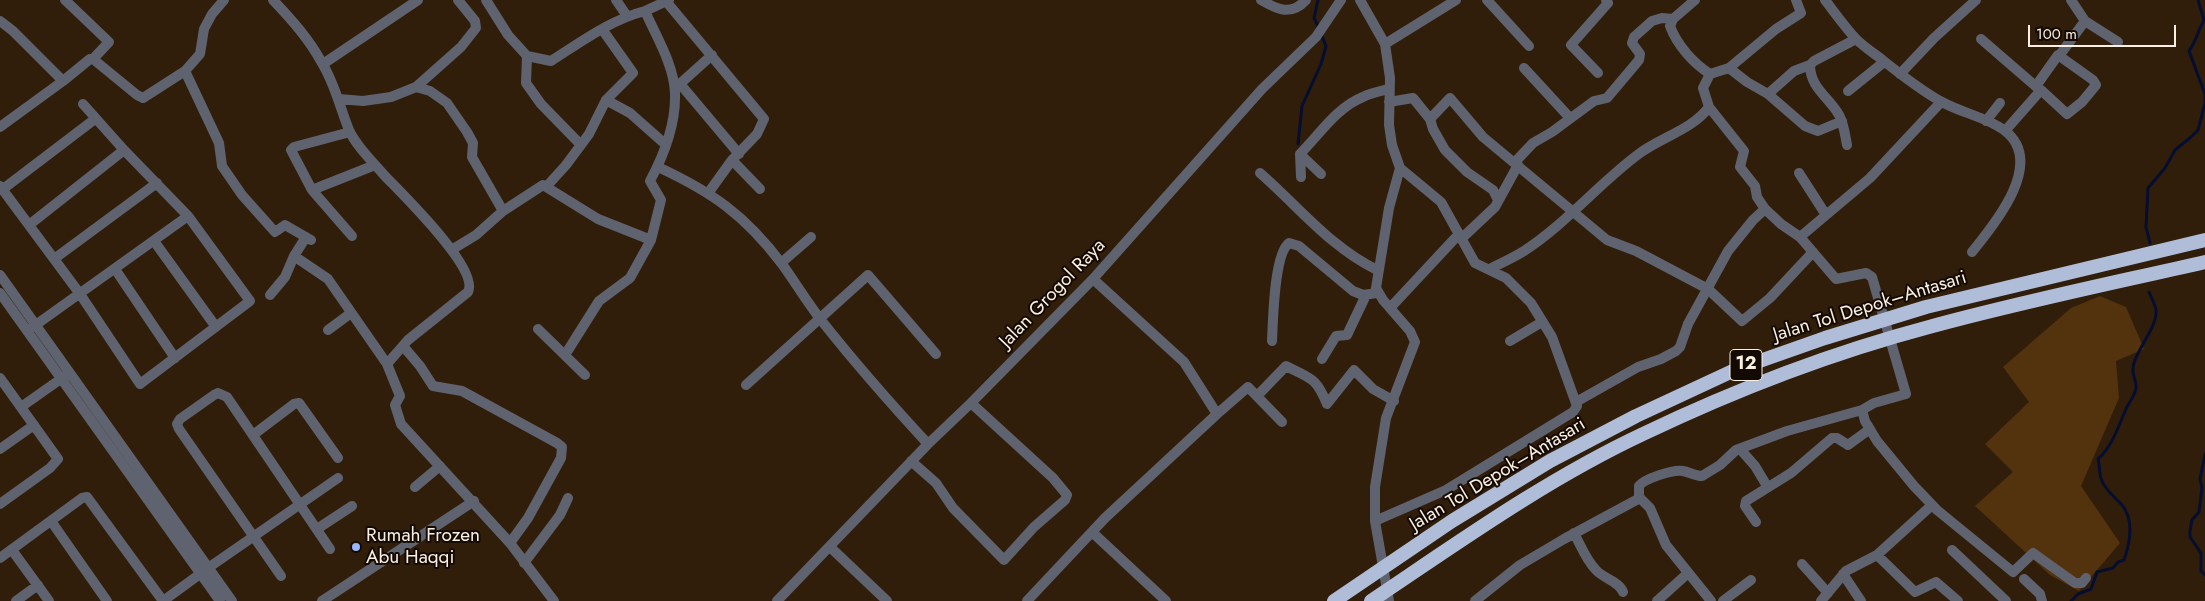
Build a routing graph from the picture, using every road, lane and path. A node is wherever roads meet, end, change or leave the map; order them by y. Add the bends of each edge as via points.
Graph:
1 (65, 0) edge
2 (224, 0) edge
3 (273, 0) edge
4 (418, 0) edge
5 (458, 0) edge
6 (486, 0) edge
7 (616, 0) edge
8 (1261, 0) edge
9 (1306, 0) edge
10 (1340, 0) edge
11 (1360, 0) edge
12 (1456, 0) edge
13 (1487, 0) edge
14 (1606, 0) edge
15 (1695, 0) edge
16 (1796, 0) edge
17 (1825, 0) edge
18 (1976, 0) edge
19 (2071, 0) edge
20 (666, 1) edge
21 (644, 11) junction
22 (627, 16) junction
23 (1673, 19) junction
24 (2085, 21) junction
25 (0, 22) edge
26 (602, 29) junction
27 (1981, 39) dead end
28 (1856, 40) junction
29 (2118, 42) dead end
30 (1385, 44) junction
31 (1529, 46) dead end
32 (712, 55) junction
33 (527, 56) junction
34 (2060, 56) junction
35 (93, 58) junction
36 (1884, 62) junction
37 (323, 64) junction
38 (1810, 65) junction
39 (1524, 68) dead end
40 (1729, 68) junction
41 (185, 71) junction
42 (1598, 73) dead end
43 (1710, 74) junction
44 (1900, 74) junction
45 (63, 81) junction
46 (416, 87) junction
47 (2038, 88) junction
48 (1389, 89) junction
49 (1848, 91) dead end
50 (1768, 94) junction
51 (339, 99) junction
52 (606, 100) junction
53 (1389, 102) junction
54 (1942, 102) junction
55 (2000, 103) dead end
56 (83, 104) dead end
57 (1709, 107) junction
58 (1570, 118) junction
59 (95, 119) junction
60 (1430, 119) junction
61 (1842, 121) junction
62 (1986, 121) junction
63 (0, 127) edge
64 (2005, 131) junction
65 (350, 132) junction
66 (665, 144) junction
67 (581, 145) junction
68 (1847, 145) dead end
69 (124, 150) junction
70 (1300, 154) junction
71 (736, 157) junction
72 (1516, 164) junction
73 (375, 165) junction
74 (658, 167) junction
75 (1400, 168) junction
76 (1260, 173) dead end
77 (1321, 174) dead end
78 (1799, 174) dead end
79 (1301, 177) dead end
80 (157, 183) junction
81 (547, 186) junction
82 (1, 187) edge
83 (760, 189) dead end
84 (312, 190) junction
85 (708, 192) junction
86 (1498, 200) junction
87 (1766, 209) junction
88 (503, 211) junction
89 (1572, 212) junction
90 (1826, 215) junction
91 (188, 216) junction
92 (29, 225) junction
93 (352, 236) dead end
94 (811, 236) dead end
95 (1460, 236) junction
96 (1800, 237) junction
97 (651, 240) junction
98 (2205, 240) edge
99 (154, 241) junction
100 (453, 249) junction
101 (1813, 252) junction
102 (1972, 252) dead end
103 (294, 256) junction
104 (54, 259) junction
105 (2205, 262) edge
106 (781, 263) junction
107 (115, 269) junction
108 (1490, 269) junction
109 (1377, 270) junction
110 (0, 275) edge
111 (1093, 279) junction
112 (1708, 289) junction
113 (0, 293) edge
114 (80, 294) junction
115 (1372, 294) junction
116 (270, 295) dead end
117 (1390, 308) junction
118 (351, 313) junction
119 (820, 319) junction
120 (1542, 322) junction
121 (216, 327) junction
122 (32, 328) junction
123 (538, 329) dead end
124 (328, 330) dead end
125 (1272, 341) dead end
126 (1510, 341) dead end
127 (403, 346) junction
128 (936, 354) dead end
129 (565, 356) junction
130 (175, 358) junction
131 (1322, 359) dead end
132 (387, 364) junction
133 (585, 375) dead end
134 (65, 376) junction
135 (0, 378) edge
136 (746, 385) dead end
137 (4, 392) edge
138 (1257, 396) junction
139 (1394, 401) junction
140 (1576, 402) junction
141 (971, 404) junction
142 (21, 407) junction
143 (1862, 410) junction
144 (1217, 414) junction
145 (1282, 422) dead end
146 (34, 425) junction
147 (1870, 429) junction
148 (253, 435) junction
149 (928, 444) junction
150 (0, 449) edge
151 (1740, 449) junction
152 (338, 458) dead end
153 (911, 461) junction
154 (440, 466) junction
155 (338, 478) dead end
156 (1767, 486) junction
157 (415, 487) dead end
158 (568, 498) dead end
159 (1639, 498) junction
160 (474, 501) junction
161 (0, 504) edge
162 (300, 504) junction
163 (1932, 505) junction
164 (352, 506) dead end
165 (51, 521) junction
166 (1375, 521) junction
167 (1756, 522) dead end
168 (317, 529) junction
169 (1092, 532) junction
170 (1574, 533) junction
171 (254, 536) junction
172 (510, 543) junction
173 (830, 547) junction
174 (330, 549) dead end
175 (12, 550) junction
176 (1952, 550) dead end
177 (1877, 555) junction
178 (0, 558) edge
179 (524, 562) junction
180 (1802, 564) dead end
181 (204, 571) junction
182 (1687, 574) junction
183 (1842, 574) junction
184 (281, 576) dead end
185 (2086, 578) dead end
186 (2024, 579) dead end
187 (1751, 580) dead end
188 (38, 585) junction
189 (1623, 592) dead end
190 (1825, 597) edge
191 (1914, 597) edge
192 (882, 599) edge
193 (1479, 600) edge
194 (16, 601) edge
195 (49, 601) edge
196 (107, 601) edge
197 (163, 601) edge
198 (220, 601) edge
199 (232, 601) edge
200 (322, 601) edge
201 (554, 601) edge
202 (778, 601) edge
203 (1027, 601) edge
204 (1166, 601) edge
205 (1334, 601) edge
206 (1371, 601) edge
207 (1389, 601) edge
208 (1657, 601) edge
209 (1710, 601) edge
210 (1723, 601) edge
211 (1861, 601) edge
212 (1958, 601) edge
213 (2006, 601) edge
214 (2042, 601) edge

1 - 35 street via 109,42
2 - 41 street via 204,30 200,54
3 - 37 street via 300,28
4 - 37 street
5 - 46 street via 475,21 476,28
6 - 33 street via 508,35
7 - 22 street
8 - 9 street via 1274,8 1290,10 1298,8
10 - 111 street, Jalan Grogol Raya via 1316,37 1262,89
11 - 30 street
12 - 30 street
13 - 31 street
14 - 42 street via 1608,4 1571,45
15 - 23 street
16 - 40 street via 1801,14 1776,29
17 - 28 street
18 - 44 street
19 - 24 street
20 - 21 street
20 - 32 street
21 - 22 street
21 - 66 street via 668,62 675,92 674,118
22 - 26 street
23 - 43 street via 1670,26 1674,36 1697,66
23 - 58 street via 1657,19 1634,37 1632,43 1640,54 1630,72 1607,98 1594,102
24 - 29 street
24 - 34 street
25 - 45 street
26 - 33 street via 550,62
26 - 52 street via 633,73
27 - 47 street
28 - 36 street
28 - 38 street
30 - 48 street
32 - 71 street via 764,119 757,134
32 - 71 street via 681,85
33 - 67 street via 526,83 541,104
34 - 47 street via 2055,58
34 - 47 street via 2096,85 2066,114
35 - 41 street via 143,98
35 - 45 street
36 - 44 street
36 - 49 street
37 - 51 street
38 - 50 street via 1794,71
38 - 61 street via 1814,82
39 - 58 street
40 - 43 street
40 - 50 street
41 - 103 street via 220,143 222,166 242,195 275,232 286,225 309,239
43 - 57 street via 1703,88
44 - 54 street
45 - 63 street
46 - 51 street via 363,101
46 - 88 street via 447,103 473,143 472,157
47 - 64 street
48 - 53 street
48 - 70 street via 1349,105
50 - 61 street via 1813,130
51 - 65 street
52 - 66 street via 630,113
52 - 67 street
53 - 60 street via 1413,98
53 - 75 street via 1388,125
54 - 62 street
54 - 90 street via 1870,178
55 - 62 street
56 - 59 street
57 - 87 street via 1744,151 1740,167 1755,186 1757,198
57 - 89 street via 1702,117 1618,170
58 - 72 street via 1533,143
59 - 69 street
59 - 82 street
60 - 72 street via 1450,98 1483,137
60 - 86 street via 1445,150 1467,172 1493,190
61 - 68 street
62 - 64 street
64 - 102 street via 2020,154 2021,170 2002,214
65 - 73 street
65 - 84 street via 292,148
66 - 74 street
67 - 81 street
69 - 80 street
69 - 92 street
70 - 77 street
70 - 79 street
71 - 83 street
71 - 85 street
72 - 86 street
72 - 89 street
73 - 84 street
73 - 100 street
74 - 85 street
74 - 97 street via 650,181 661,200
75 - 95 street via 1441,202
75 - 109 street
76 - 109 street via 1320,232
78 - 90 street
80 - 91 street
80 - 104 street
81 - 88 street via 543,185
81 - 97 street via 598,219
82 - 92 street
84 - 93 street
85 - 106 street via 739,216
86 - 95 street via 1488,215
87 - 96 street via 1780,224
87 - 112 street via 1731,247
88 - 100 street via 476,235
89 - 108 street via 1523,251
89 - 112 street via 1607,240 1636,251
90 - 96 street
91 - 99 street
91 - 121 street via 250,300
92 - 104 street
94 - 106 street
95 - 108 street via 1475,263
95 - 117 street
96 - 101 street
97 - 129 street via 630,278 599,301
98 - 205 highway, Jalan Tol Depok–Antasari / 12 via 1926,307 1737,369 1550,461 1452,521
99 - 107 street
99 - 121 street
100 - 127 street via 470,288 468,292
101 - 112 street via 1743,322
101 - 143 street via 1836,279 1866,272 1872,277 1878,296 1906,394
103 - 116 street via 285,277
103 - 118 street via 328,279
104 - 114 street
105 - 206 highway, Jalan Tol Depok–Antasari / 12 via 1928,327 1828,358 1742,390 1642,434 1557,481
106 - 119 street
107 - 114 street
107 - 130 street
108 - 120 street via 1521,290
109 - 115 street via 1376,288
110 - 122 street
111 - 141 street, Jalan Grogol Raya
111 - 144 street via 1184,362
112 - 140 street via 1676,351 1662,360 1638,367
113 - 122 street
114 - 122 street
114 - 130 street via 140,384
115 - 117 street
115 - 125 street via 1353,291 1300,246 1289,243 1284,248 1277,271
115 - 131 street via 1347,335 1336,336
117 - 139 street via 1415,342
118 - 124 street
118 - 132 street
119 - 128 street via 870,275
119 - 136 street
119 - 149 street
120 - 126 street
120 - 140 street via 1557,350
121 - 130 street
122 - 134 street
123 - 129 street
127 - 132 street
127 - 172 street via 433,386 462,391 557,442 562,448 561,458
129 - 133 street
132 - 154 street via 400,396 396,405 401,424
134 - 142 street
134 - 181 street
135 - 137 street
137 - 142 street
138 - 139 street via 1286,366 1319,385 1327,404 1354,370 1373,389
138 - 144 street via 1248,387
138 - 145 street
139 - 166 street via 1386,418 1379,453
140 - 166 street via 1573,412 1446,490
141 - 149 street, Jalan Grogol Raya
141 - 153 street via 1054,478 1067,495 1004,560 945,498 936,483
142 - 146 street
143 - 147 street
143 - 151 street
144 - 169 street
146 - 150 street
146 - 161 street via 58,459
147 - 156 street via 1851,444 1832,438 1791,473
147 - 163 street
148 - 152 street via 299,403
148 - 162 street
148 - 171 street via 227,397 218,393 177,424
149 - 153 street, Jalan Grogol Raya
151 - 156 street
151 - 159 street via 1702,476 1673,471 1643,482 1638,486
153 - 173 street, Jalan Grogol Raya
154 - 157 street
154 - 160 street
155 - 162 street
156 - 167 street via 1745,503
158 - 179 street via 560,515
159 - 170 street
159 - 182 street via 1647,504 1666,545
160 - 172 street
160 - 200 street
162 - 168 street
162 - 171 street
163 - 177 street
163 - 185 street via 2013,572 2033,553 2075,583 2082,583
164 - 168 street
165 - 175 street
165 - 196 street
165 - 197 street via 87,497
166 - 207 street
168 - 174 street
169 - 203 street
169 - 204 street
170 - 189 street via 1594,568 1618,584
170 - 193 street via 1520,565
171 - 181 street
171 - 184 street
172 - 179 street
173 - 192 street
173 - 202 street, Jalan Grogol Raya
175 - 178 street
175 - 188 street
176 - 213 street
177 - 183 street
177 - 191 street
179 - 201 street
180 - 190 street
181 - 197 street
181 - 198 street
181 - 199 street
182 - 208 street
182 - 209 street
183 - 190 street
183 - 211 street
186 - 214 street via 2040,594
187 - 210 street
188 - 194 street
188 - 195 street
191 - 212 street via 1930,583 1936,582

